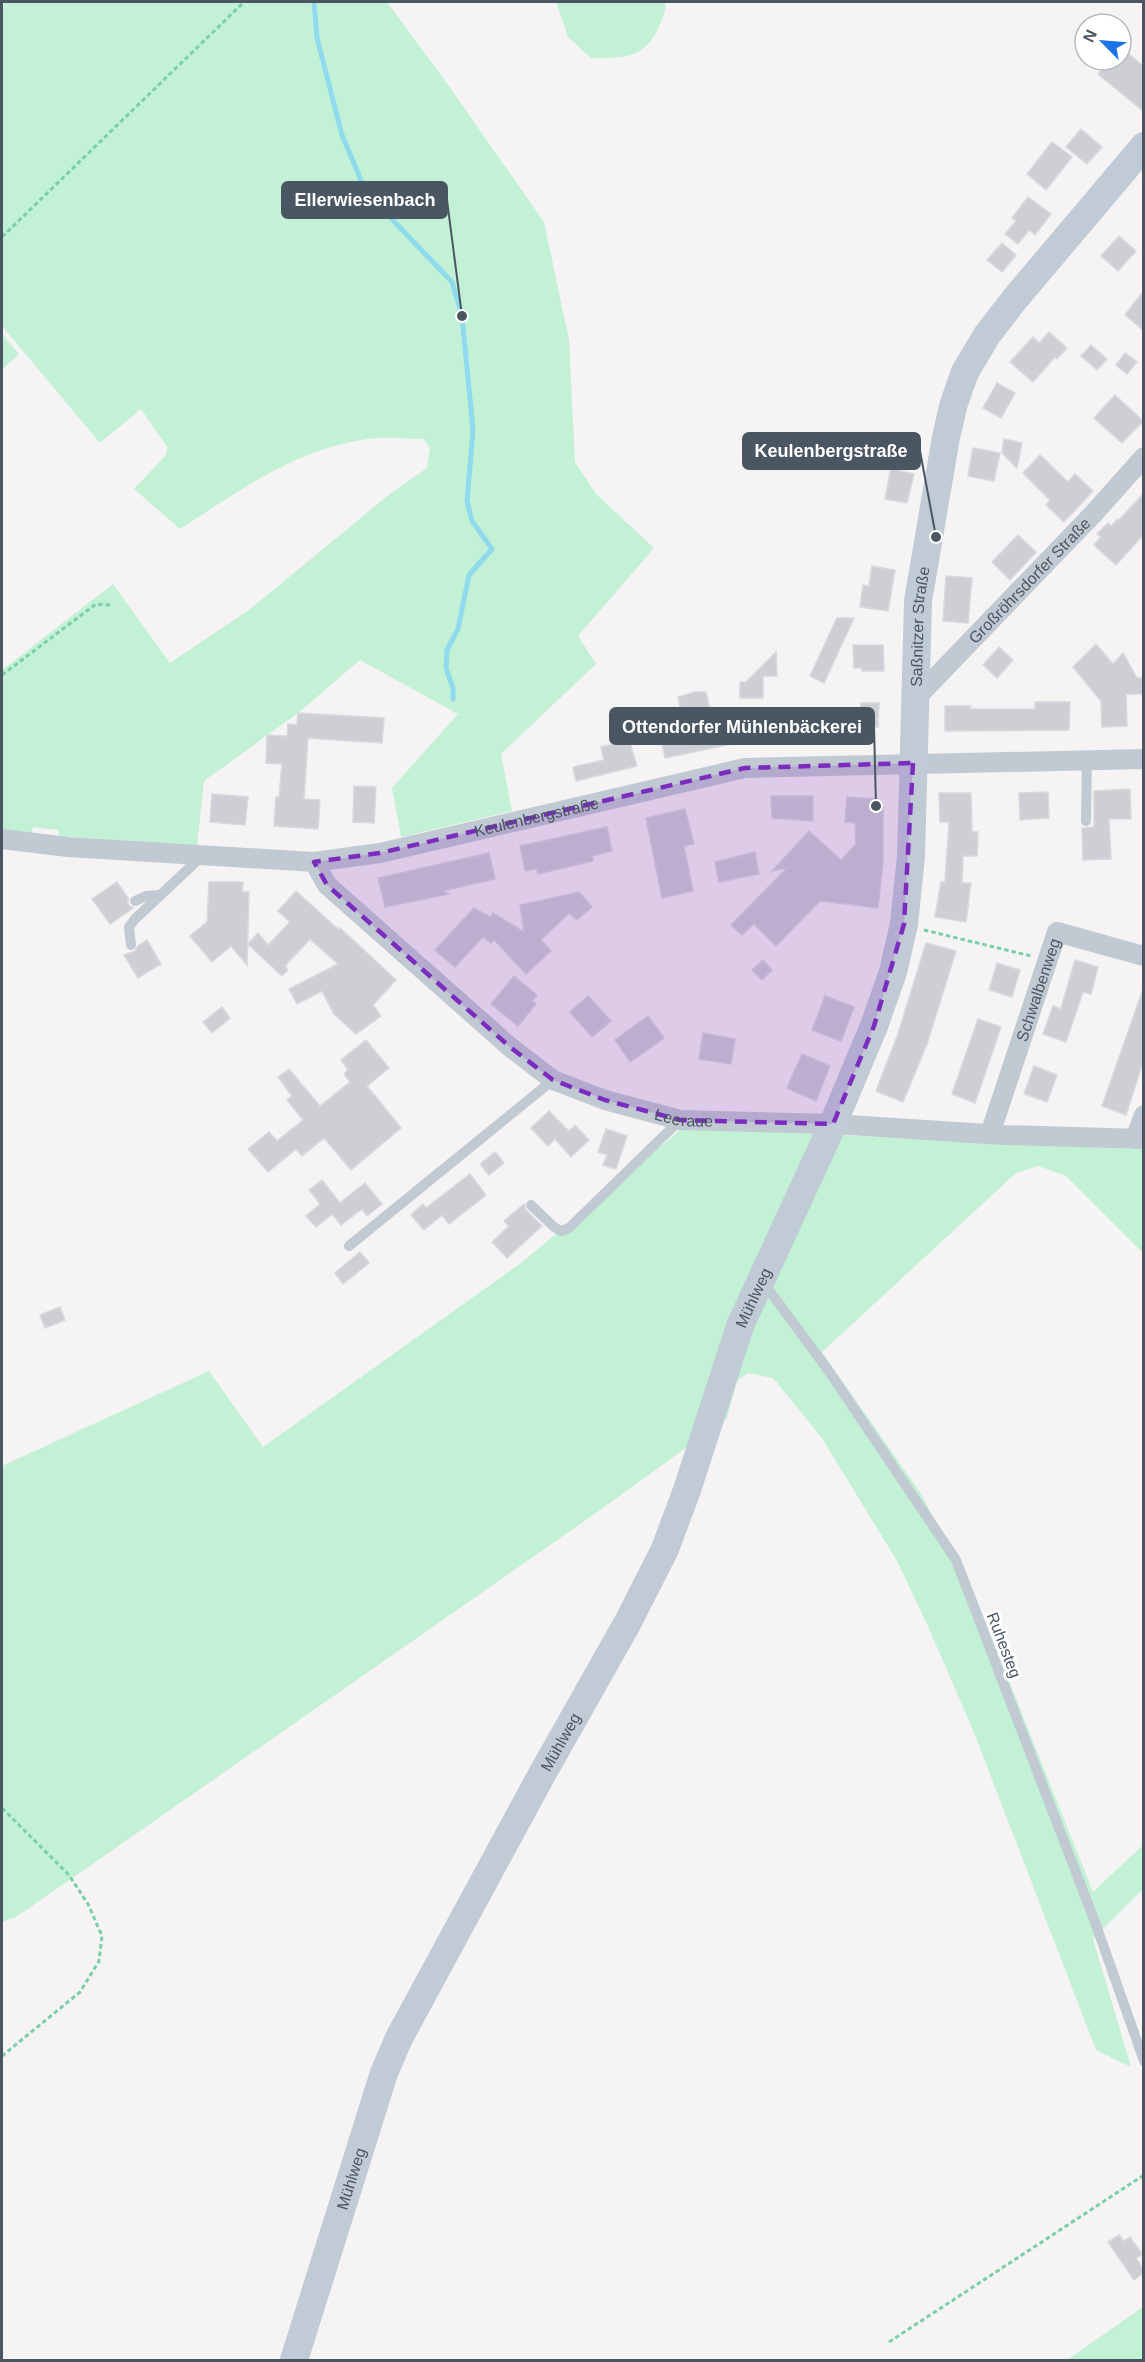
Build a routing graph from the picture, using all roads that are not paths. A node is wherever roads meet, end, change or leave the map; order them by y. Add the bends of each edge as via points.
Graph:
1 (1143, 146) edge
2 (1143, 457) edge
3 (914, 700) junction
4 (1143, 759) edge
5 (1087, 760) junction
6 (913, 763) junction
7 (1086, 821) dead end
8 (2, 839) edge
9 (201, 857) junction
10 (314, 862) junction
11 (160, 895) junction
12 (135, 901) dead end
13 (131, 945) dead end
14 (1143, 956) edge
15 (554, 1080) junction
16 (1143, 1115) edge
17 (680, 1120) junction
18 (833, 1124) junction
19 (990, 1134) junction
20 (1139, 1139) edge
21 (531, 1205) dead end
22 (349, 1246) dead end
23 (760, 1279) junction
24 (1143, 2061) edge
25 (294, 2361) edge

1 - 3 street, Saßnitzer Straße via 1014,300 965,372 946,437 918,601
2 - 3 street, Großröhrsdorfer Straße
3 - 6 street, Saßnitzer Straße
4 - 5 street, Keulenbergstraße
5 - 6 street, Keulenbergstraße
5 - 7 lane
6 - 10 street, Keulenbergstraße via 745,768 380,853
6 - 18 street, Saßnitzer Straße via 911,856 904,924 874,1026
8 - 9 street, Keulenbergstraße
9 - 10 street, Keulenbergstraße
9 - 11 lane
10 - 15 street, Leeraue via 327,885 510,1047
11 - 12 lane
11 - 13 lane via 129,927
14 - 19 street, Schwalbenweg via 1057,932
15 - 17 street, Leeraue via 605,1100
15 - 22 lane
16 - 20 street
17 - 18 street, Leeraue
17 - 21 lane via 569,1228 561,1231 554,1227
18 - 19 street, Leeraue
18 - 23 street, Mühlweg
19 - 20 street, Leeraue
23 - 24 lane, Ruhesteg via 828,1370 956,1560 1095,1922
23 - 25 street, Mühlweg via 740,1326 665,1549 399,2038 384,2073

